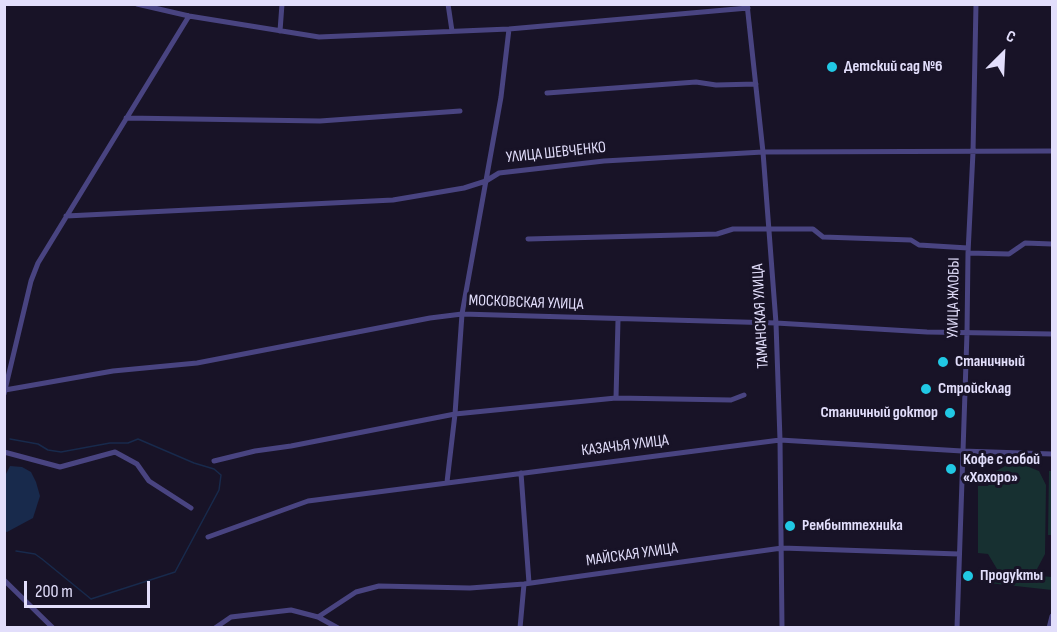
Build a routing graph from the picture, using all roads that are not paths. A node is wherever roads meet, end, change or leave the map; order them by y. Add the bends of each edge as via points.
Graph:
1 (137, 4) edge
2 (282, 4) edge
3 (448, 4) edge
4 (976, 4) edge
5 (748, 6) edge
6 (189, 16) junction
7 (509, 29) junction
8 (280, 31) junction
9 (452, 31) junction
10 (756, 84) junction
11 (547, 93) dead end
12 (460, 111) dead end
13 (126, 118) junction
14 (1053, 151) edge
15 (764, 152) junction
16 (973, 152) junction
17 (486, 181) junction
18 (66, 216) junction
19 (770, 229) junction
20 (528, 239) dead end
21 (1053, 244) edge
22 (968, 251) junction
23 (462, 314) junction
24 (618, 320) junction
25 (776, 323) junction
26 (967, 333) junction
27 (1053, 334) edge
28 (5, 392) edge
29 (744, 395) dead end
30 (616, 398) junction
31 (455, 414) junction
32 (780, 440) junction
33 (962, 451) junction
34 (4, 452) edge
35 (1053, 454) edge
36 (214, 461) dead end
37 (521, 473) junction
38 (447, 482) junction
39 (191, 508) dead end
40 (208, 537) dead end
41 (782, 548) junction
42 (959, 554) junction
43 (4, 580) edge
44 (526, 583) junction
45 (1053, 616) edge
46 (318, 617) junction
47 (53, 627) edge
48 (215, 627) edge
49 (338, 627) edge
50 (520, 627) edge
51 (782, 627) edge
52 (957, 627) edge
53 (1049, 627) edge

1 - 6 street
2 - 8 street
3 - 9 street
4 - 16 street, УЛИЦА ЖЛОБЫ
5 - 7 street
5 - 10 street, ТАМАНСКАЯ УЛИЦА
6 - 8 street
6 - 13 street
7 - 9 street
7 - 17 street
8 - 9 street via 319,37
10 - 11 street via 696,82
10 - 15 street, ТАМАНСКАЯ УЛИЦА
12 - 13 street via 320,121
13 - 18 street
14 - 16 street, УЛИЦА ШЕВЧЕНКО
15 - 16 street, УЛИЦА ШЕВЧЕНКО
15 - 17 street, УЛИЦА ШЕВЧЕНКО via 604,161 499,173
15 - 19 street, ТАМАНСКАЯ УЛИЦА
16 - 22 street, УЛИЦА ЖЛОБЫ
17 - 18 street, УЛИЦА ШЕВЧЕНКО via 393,200
17 - 23 street
18 - 28 street via 31,281
19 - 20 street
19 - 22 street via 813,229 823,237 911,240 919,245
19 - 25 street, ТАМАНСКАЯ УЛИЦА
21 - 22 street via 1025,243 1009,254
22 - 26 street, УЛИЦА ЖЛОБЫ
23 - 24 street, МОСКОВСКАЯ УЛИЦА
23 - 28 street, МОСКОВСКАЯ УЛИЦА via 197,363 113,371
23 - 31 street
24 - 25 street, МОСКОВСКАЯ УЛИЦА
24 - 30 street
25 - 26 street, МОСКОВСКАЯ УЛИЦА
25 - 32 street, ТАМАНСКАЯ УЛИЦА
26 - 27 street, МОСКОВСКАЯ УЛИЦА
26 - 33 street, УЛИЦА ЖЛОБЫ
29 - 30 street via 731,400
30 - 31 street
31 - 36 street
31 - 38 street
32 - 33 street, КАЗАЧЬЯ УЛИЦА
32 - 37 street, КАЗАЧЬЯ УЛИЦА
32 - 41 street, ТАМАНСКАЯ УЛИЦА
33 - 35 street, КАЗАЧЬЯ УЛИЦА
33 - 42 street, УЛИЦА ЖЛОБЫ
34 - 39 street via 60,467 115,452 137,464 149,481
37 - 38 street, КАЗАЧЬЯ УЛИЦА
37 - 44 street
38 - 40 street, КАЗАЧЬЯ УЛИЦА via 308,501
41 - 42 street, МАЙСКАЯ УЛИЦА
41 - 44 street, МАЙСКАЯ УЛИЦА
41 - 51 street, ТАМАНСКАЯ УЛИЦА
42 - 52 street, УЛИЦА ЖЛОБЫ
43 - 47 street
44 - 46 street, МАЙСКАЯ УЛИЦА via 470,588 379,586 356,592
44 - 50 street
45 - 53 street
46 - 48 street via 291,610 231,616
46 - 49 street

